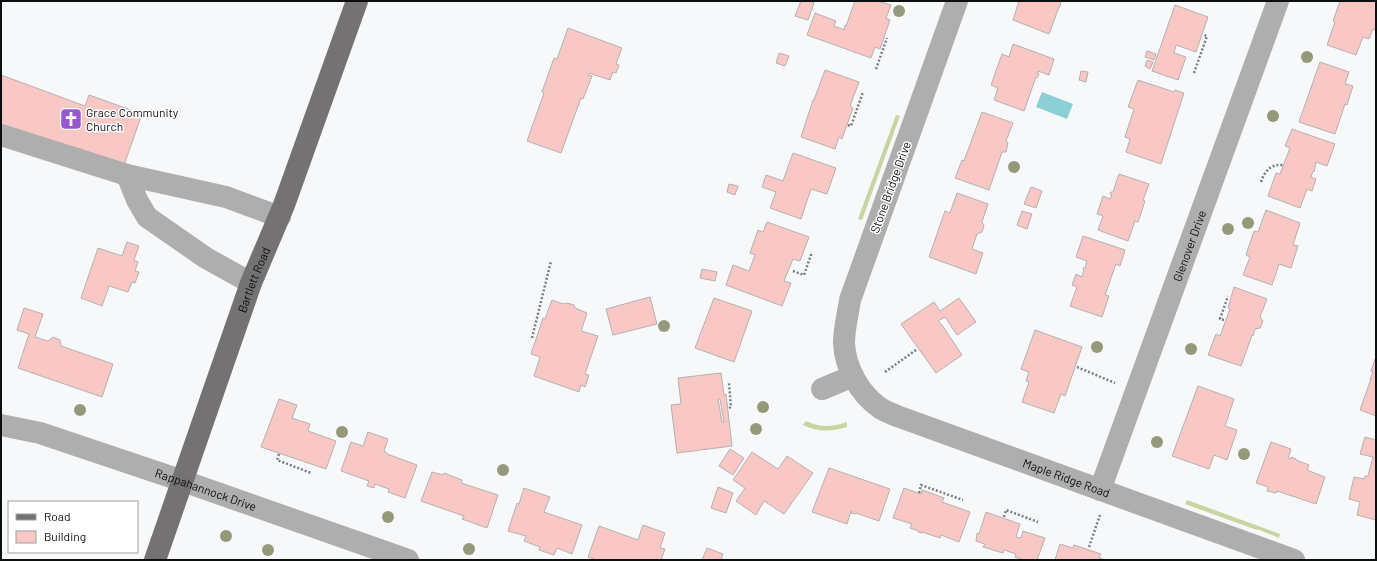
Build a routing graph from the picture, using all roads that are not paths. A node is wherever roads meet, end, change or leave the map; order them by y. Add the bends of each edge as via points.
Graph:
1 (357, 1) edge
2 (957, 1) edge
3 (1278, 1) edge
4 (1, 135) edge
5 (127, 175) junction
6 (280, 217) junction
7 (251, 283) junction
8 (853, 376) junction
9 (822, 389) dead end
10 (1, 425) edge
11 (183, 481) junction
12 (1100, 490) junction
13 (155, 560) edge
14 (408, 560) edge
15 (1294, 560) edge

1 - 6 main road, Bartlett Road
2 - 8 street, Stone Bridge Drive via 850,300 844,342 846,359
3 - 12 street, Glenover Drive
4 - 5 street
5 - 6 street via 226,197
5 - 7 street via 147,217 206,258
6 - 7 main road, Bartlett Road
7 - 11 main road, Bartlett Road
8 - 9 street
8 - 12 street, Maple Ridge Road via 865,394 881,408 897,416
10 - 11 street, Rappahannock Drive via 40,433
11 - 13 main road, Bartlett Road
11 - 14 street, Rappahannock Drive
12 - 15 street, Maple Ridge Road

